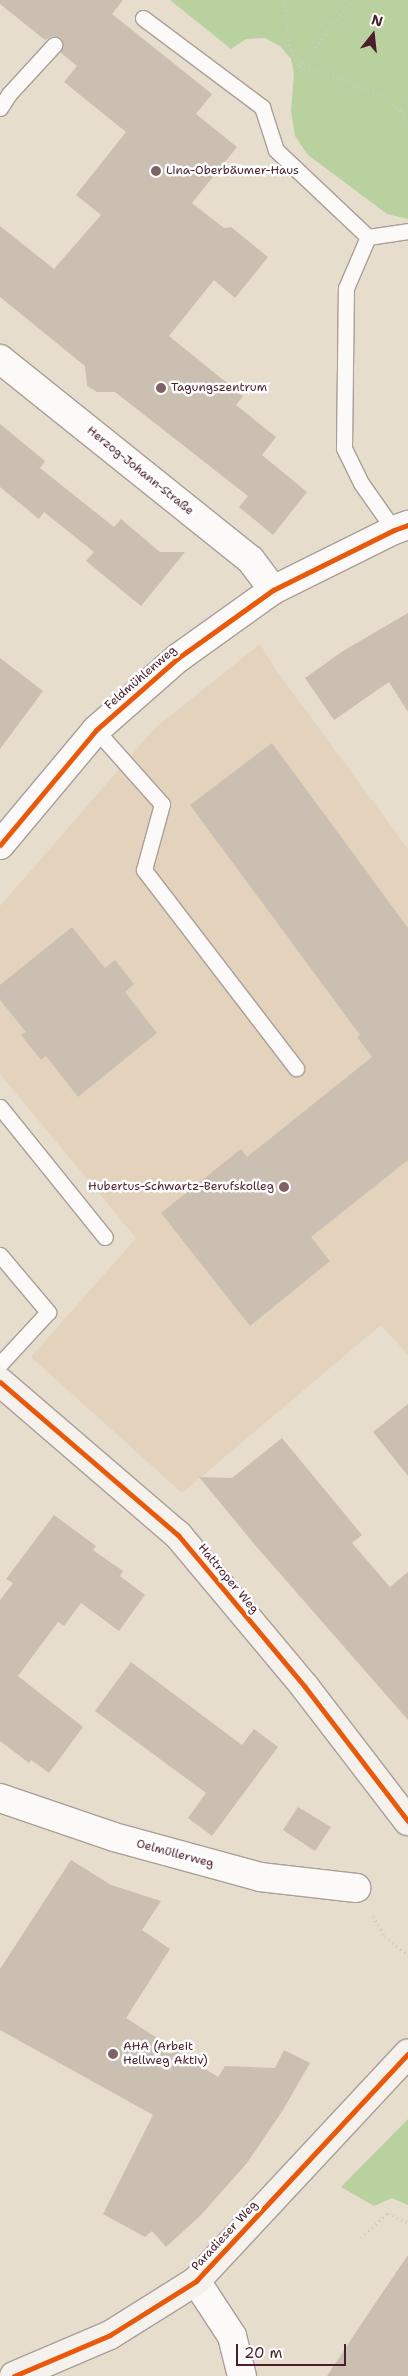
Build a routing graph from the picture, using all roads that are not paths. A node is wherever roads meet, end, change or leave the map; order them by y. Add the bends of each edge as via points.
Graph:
1 (143, 18) dead end
2 (54, 44) dead end
3 (0, 108) edge
4 (408, 231) edge
5 (368, 236) junction
6 (0, 360) edge
7 (401, 527) edge
8 (273, 590) junction
9 (96, 730) junction
10 (0, 845) edge
11 (296, 1068) dead end
12 (0, 1107) edge
13 (105, 1237) dead end
14 (0, 1255) edge
15 (0, 1364) edge
16 (0, 1382) edge
17 (0, 1798) edge
18 (408, 1821) edge
19 (356, 1888) road end
20 (408, 2054) edge
21 (196, 2281) junction
22 (14, 2376) edge
23 (242, 2376) edge

1 - 5 lane via 262,107 276,150
2 - 3 lane
4 - 5 lane
5 - 7 lane via 346,288 344,448 361,483
6 - 8 street, Herzog-Johann-Straße via 250,559
7 - 8 street, Feldmühlenweg
8 - 9 street, Feldmühlenweg via 178,658
9 - 10 street, Feldmühlenweg
9 - 11 lane via 162,804 144,870
12 - 13 lane
14 - 15 lane via 48,1312
16 - 18 street, Hattroper Weg via 178,1535 304,1687
17 - 19 street, Oelmüllerweg via 114,1838 260,1877
20 - 21 street, Paradieser Weg
21 - 22 street, Paradieser Weg via 110,2334
21 - 23 street via 232,2336

